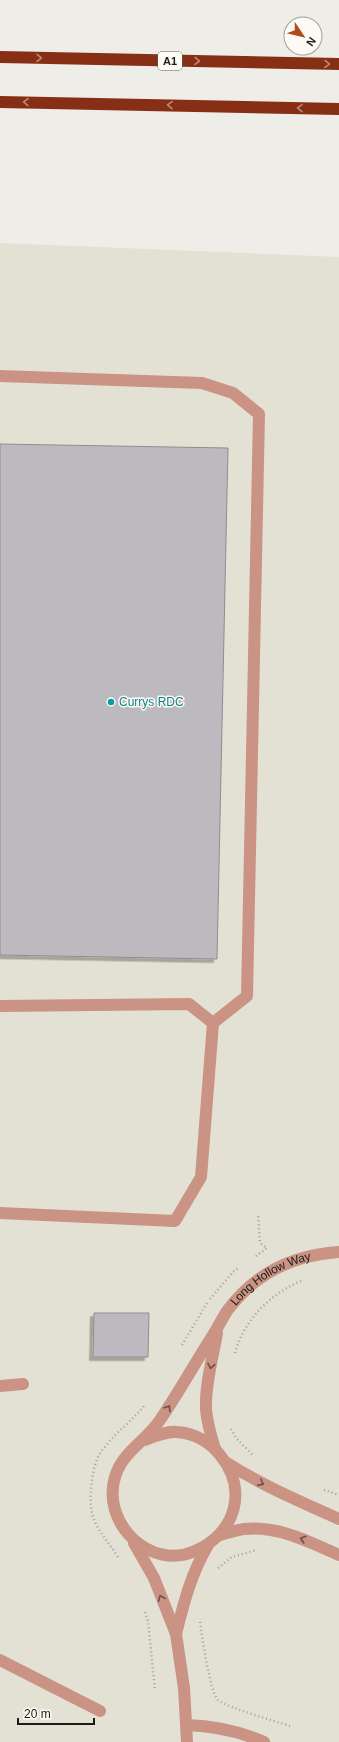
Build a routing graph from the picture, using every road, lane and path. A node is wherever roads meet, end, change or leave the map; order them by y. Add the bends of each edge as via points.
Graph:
1 (0, 57) edge
2 (339, 64) edge
3 (0, 102) edge
4 (339, 109) edge
5 (0, 376) edge
6 (0, 1006) edge
7 (213, 1022) junction
8 (0, 1213) edge
9 (258, 1214) dead end
10 (267, 1248) dead end
11 (339, 1252) edge
12 (306, 1279) dead end
13 (218, 1328) junction
14 (233, 1357) dead end
15 (23, 1384) dead end
16 (0, 1386) edge
17 (228, 1426) dead end
18 (145, 1440) junction
19 (215, 1449) junction
20 (254, 1456) dead end
21 (227, 1463) junction
22 (318, 1487) dead end
23 (339, 1495) edge
24 (339, 1518) edge
25 (220, 1535) junction
26 (131, 1538) junction
27 (208, 1545) junction
28 (262, 1549) dead end
29 (339, 1554) edge
30 (216, 1571) dead end
31 (200, 1619) dead end
32 (176, 1634) junction
33 (0, 1660) edge
34 (100, 1711) dead end
35 (187, 1725) junction
36 (290, 1726) dead end
37 (187, 1742) edge
38 (264, 1742) edge

1 -> 2 highway, A1
4 -> 3 highway
5 - 7 street via 202,383 233,393 259,414 247,996
6 - 7 street via 189,1004
7 - 8 street via 201,1178 175,1222
9 - 10 path via 260,1243
11 - 13 street, Long Hollow Way via 309,1255 277,1268 247,1289 226,1313
12 - 14 path via 270,1300 254,1315 243,1332
18 -> 13 street, Long Hollow Way
13 -> 19 street, Long Hollow Way via 206,1409
15 - 16 street
17 - 20 path
18 - 19 street via 160,1434 176,1432 193,1435
18 - 26 street via 131,1449 121,1462 114,1478 114,1510
19 - 21 street
21 -> 24 street via 252,1479
21 - 25 street via 234,1479 235,1502 232,1514
22 - 23 path
25 - 27 street
29 -> 25 street via 310,1541 268,1530 245,1529
26 - 27 street via 160,1554 177,1556
32 -> 26 street via 154,1578
27 - 32 street via 196,1565 189,1584
28 - 30 path via 232,1557
31 - 36 path via 213,1693 217,1699
32 - 35 street
33 - 34 street
35 - 37 street
35 - 38 street via 221,1728

